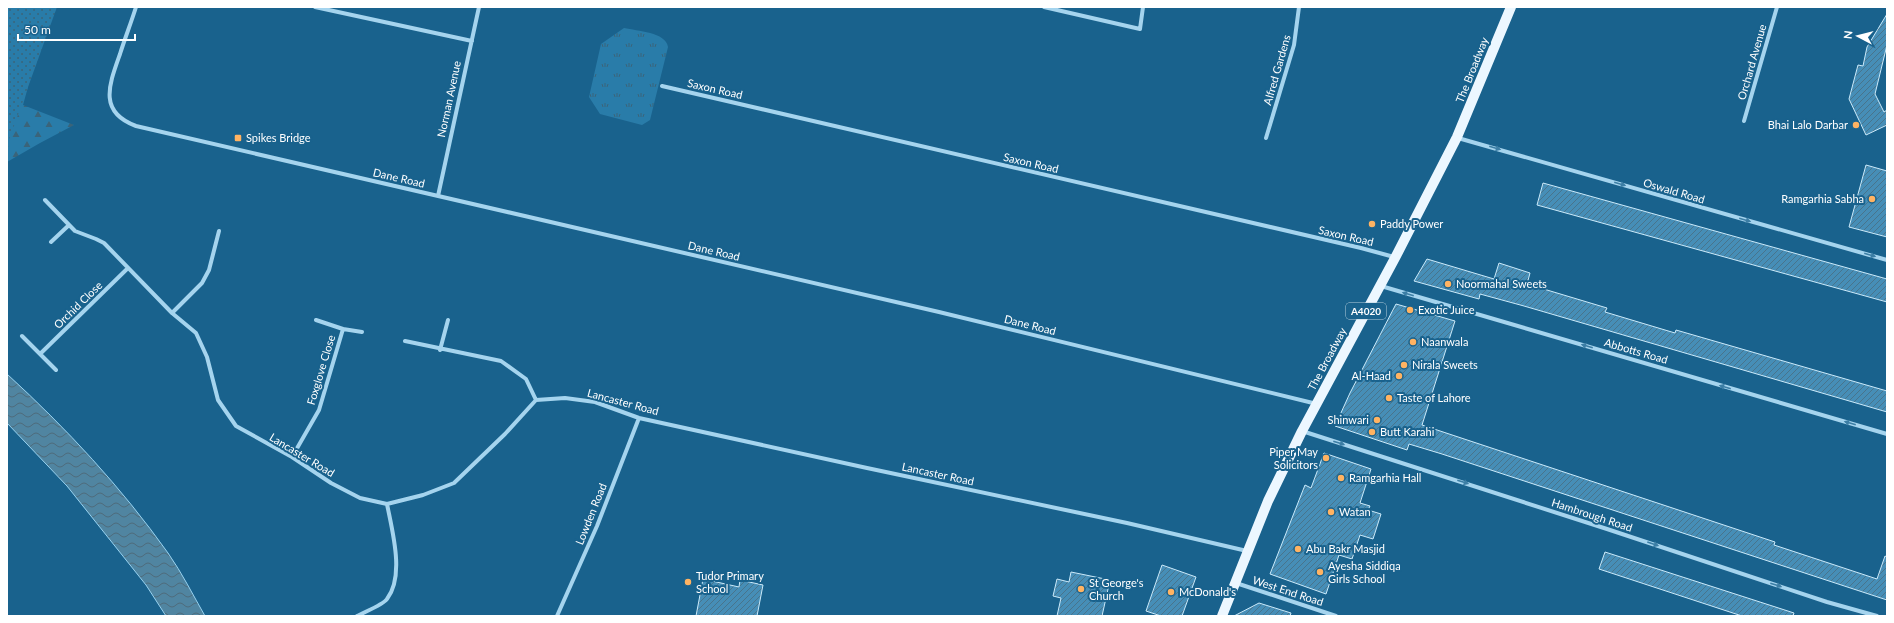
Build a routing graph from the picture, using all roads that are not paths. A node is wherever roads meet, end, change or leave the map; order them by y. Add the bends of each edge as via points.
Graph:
1 (136, 7) edge
2 (315, 7) edge
3 (479, 7) edge
4 (1044, 7) edge
5 (1143, 7) edge
6 (1299, 7) edge
7 (1511, 7) edge
8 (1777, 7) edge
9 (472, 41) junction
10 (662, 86) dead end
11 (1744, 121) dead end
12 (1266, 138) dead end
13 (1457, 138) junction
14 (438, 196) junction
15 (45, 200) dead end
16 (69, 225) junction
17 (219, 231) dead end
18 (51, 242) dead end
19 (1395, 258) junction
20 (1887, 260) edge
21 (128, 268) junction
22 (1380, 286) junction
23 (172, 313) junction
24 (316, 320) dead end
25 (448, 320) dead end
26 (343, 329) junction
27 (362, 332) dead end
28 (22, 336) dead end
29 (405, 341) dead end
30 (440, 350) junction
31 (40, 354) junction
32 (56, 370) dead end
33 (536, 400) junction
34 (1317, 404) junction
35 (639, 418) junction
36 (1302, 431) junction
37 (1887, 434) edge
38 (292, 457) junction
39 (387, 504) junction
40 (1247, 551) junction
41 (1234, 583) junction
42 (357, 616) edge
43 (557, 616) edge
44 (1222, 616) edge
45 (1336, 616) edge
46 (1877, 616) edge

1 - 14 street, Dane Road via 111,79 109,93 113,109 122,120 136,126
2 - 9 street
3 - 9 street, Norman Avenue
4 - 5 street via 1140,29
6 - 12 street, Alfred Gardens via 1294,45
7 - 13 main road, The Broadway / A4020
8 - 11 street, Orchard Avenue
9 - 14 street, Norman Avenue
10 - 19 street, Saxon Road
13 - 19 main road, The Broadway / A4020
13 -> 20 street, Oswald Road
14 - 34 street, Dane Road via 939,312
15 - 16 street, Lancaster Road
16 - 18 street
16 - 21 street, Lancaster Road via 75,231 104,243
17 - 23 street via 209,270 202,283
19 - 22 main road, The Broadway / A4020
21 - 23 street, Lancaster Road
21 - 31 street, Orchid Close
22 - 34 main road, The Broadway / A4020
37 -> 22 street, Abbotts Road
23 - 38 street, Lancaster Road via 196,333 207,357 218,400 236,426
24 - 26 street, Foxglove Close
25 - 30 street
26 - 27 street, Foxglove Close
26 - 38 street, Foxglove Close via 319,410
28 - 31 street
29 - 30 street
30 - 33 street via 501,361 526,379
31 - 32 street
33 - 35 street, Lancaster Road via 565,398 595,402
33 - 39 street, Lancaster Road via 454,482 423,495
34 - 36 main road, The Broadway / A4020
35 - 40 street, Lancaster Road via 1134,524
35 - 43 street, Lowden Road via 597,526
36 - 40 main road, The Broadway / A4020
36 -> 46 street, Hambrough Road via 1820,600
38 - 39 street, Lancaster Road via 331,483 360,498
39 - 42 street via 397,557 394,582 386,600
40 - 41 main road, The Broadway / A4020
41 - 44 main road, The Broadway / A4020
41 - 45 street, West End Road

